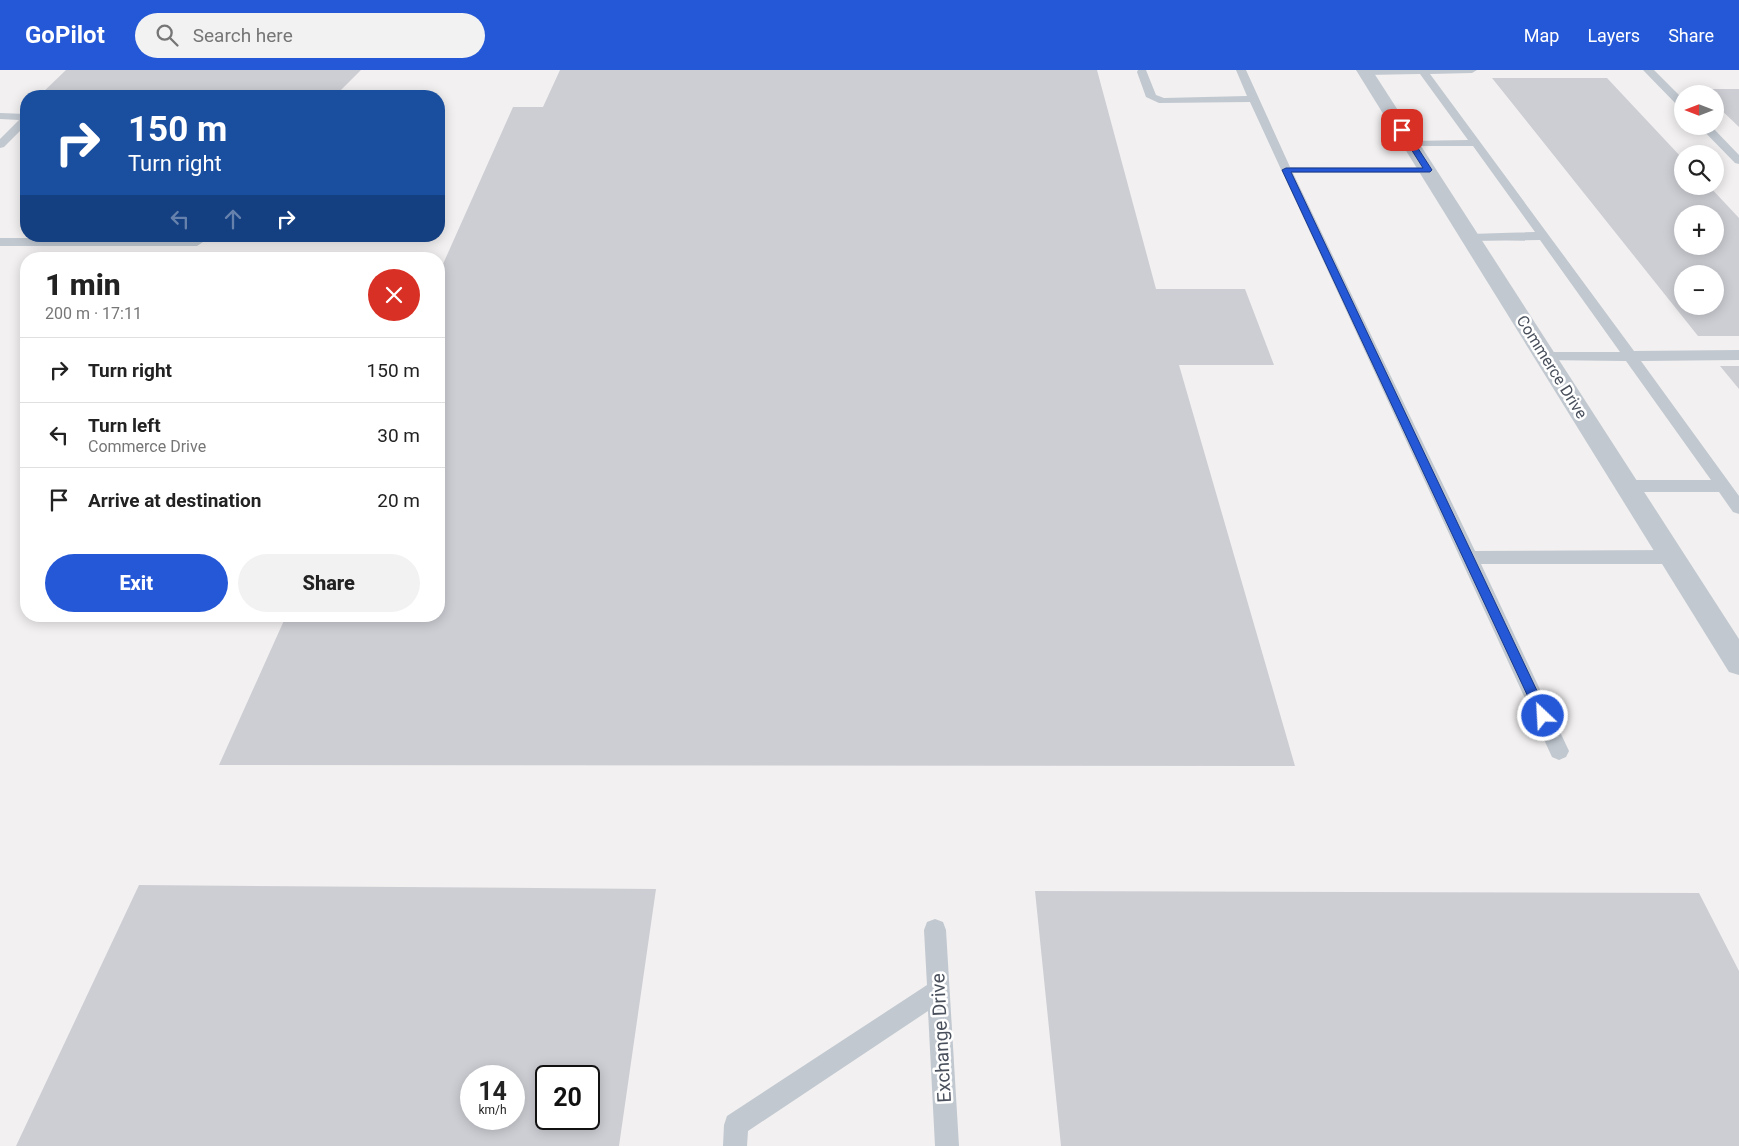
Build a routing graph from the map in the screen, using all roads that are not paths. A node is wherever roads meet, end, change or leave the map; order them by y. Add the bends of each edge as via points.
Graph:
1 (1240, 70) edge
2 (1472, 70) edge
3 (1648, 70) edge
4 (1365, 71) edge
5 (1423, 71) edge
6 (1142, 72) dead end
7 (1674, 96) edge
8 (1254, 100) junction
9 (0, 116) edge
10 (20, 118) edge
11 (20, 124) edge
12 (1713, 135) edge
13 (1476, 143) junction
14 (1411, 144) junction
15 (0, 145) edge
16 (1739, 161) edge
17 (1286, 170) junction
18 (1428, 170) junction
19 (1544, 236) junction
20 (1470, 238) junction
21 (0, 242) edge
22 (197, 242) dead end
23 (1739, 354) edge
24 (1629, 356) junction
25 (1545, 357) junction
26 (1627, 486) junction
27 (1723, 486) junction
28 (1739, 508) edge
29 (1672, 557) junction
30 (1470, 558) junction
31 (1739, 663) edge
32 (1559, 751) dead end
33 (935, 930) dead end
34 (938, 991) junction
35 (735, 1146) edge
36 (947, 1146) edge

1 - 8 lane
2 - 5 lane
3 - 7 lane
4 - 5 lane
4 - 14 street, Commerce Drive
5 - 13 lane
6 - 8 lane via 1151,97 1156,100
8 - 17 lane
9 - 10 lane
11 - 15 lane
12 - 16 lane
13 - 14 lane
13 - 19 lane
14 - 18 street, Commerce Drive
17 - 18 lane
17 - 30 lane
18 - 20 street, Commerce Drive
19 - 20 lane
19 - 24 lane
20 - 25 street, Commerce Drive
21 - 22 lane
23 - 24 lane
24 - 25 lane
24 - 27 lane
25 - 26 street, Commerce Drive
26 - 27 lane
26 - 29 street, Commerce Drive
27 - 28 lane
29 - 30 lane
29 - 31 street, Commerce Drive
30 - 32 lane
33 - 34 lane, Exchange Drive
34 - 35 lane via 736,1125
34 - 36 lane, Exchange Drive

